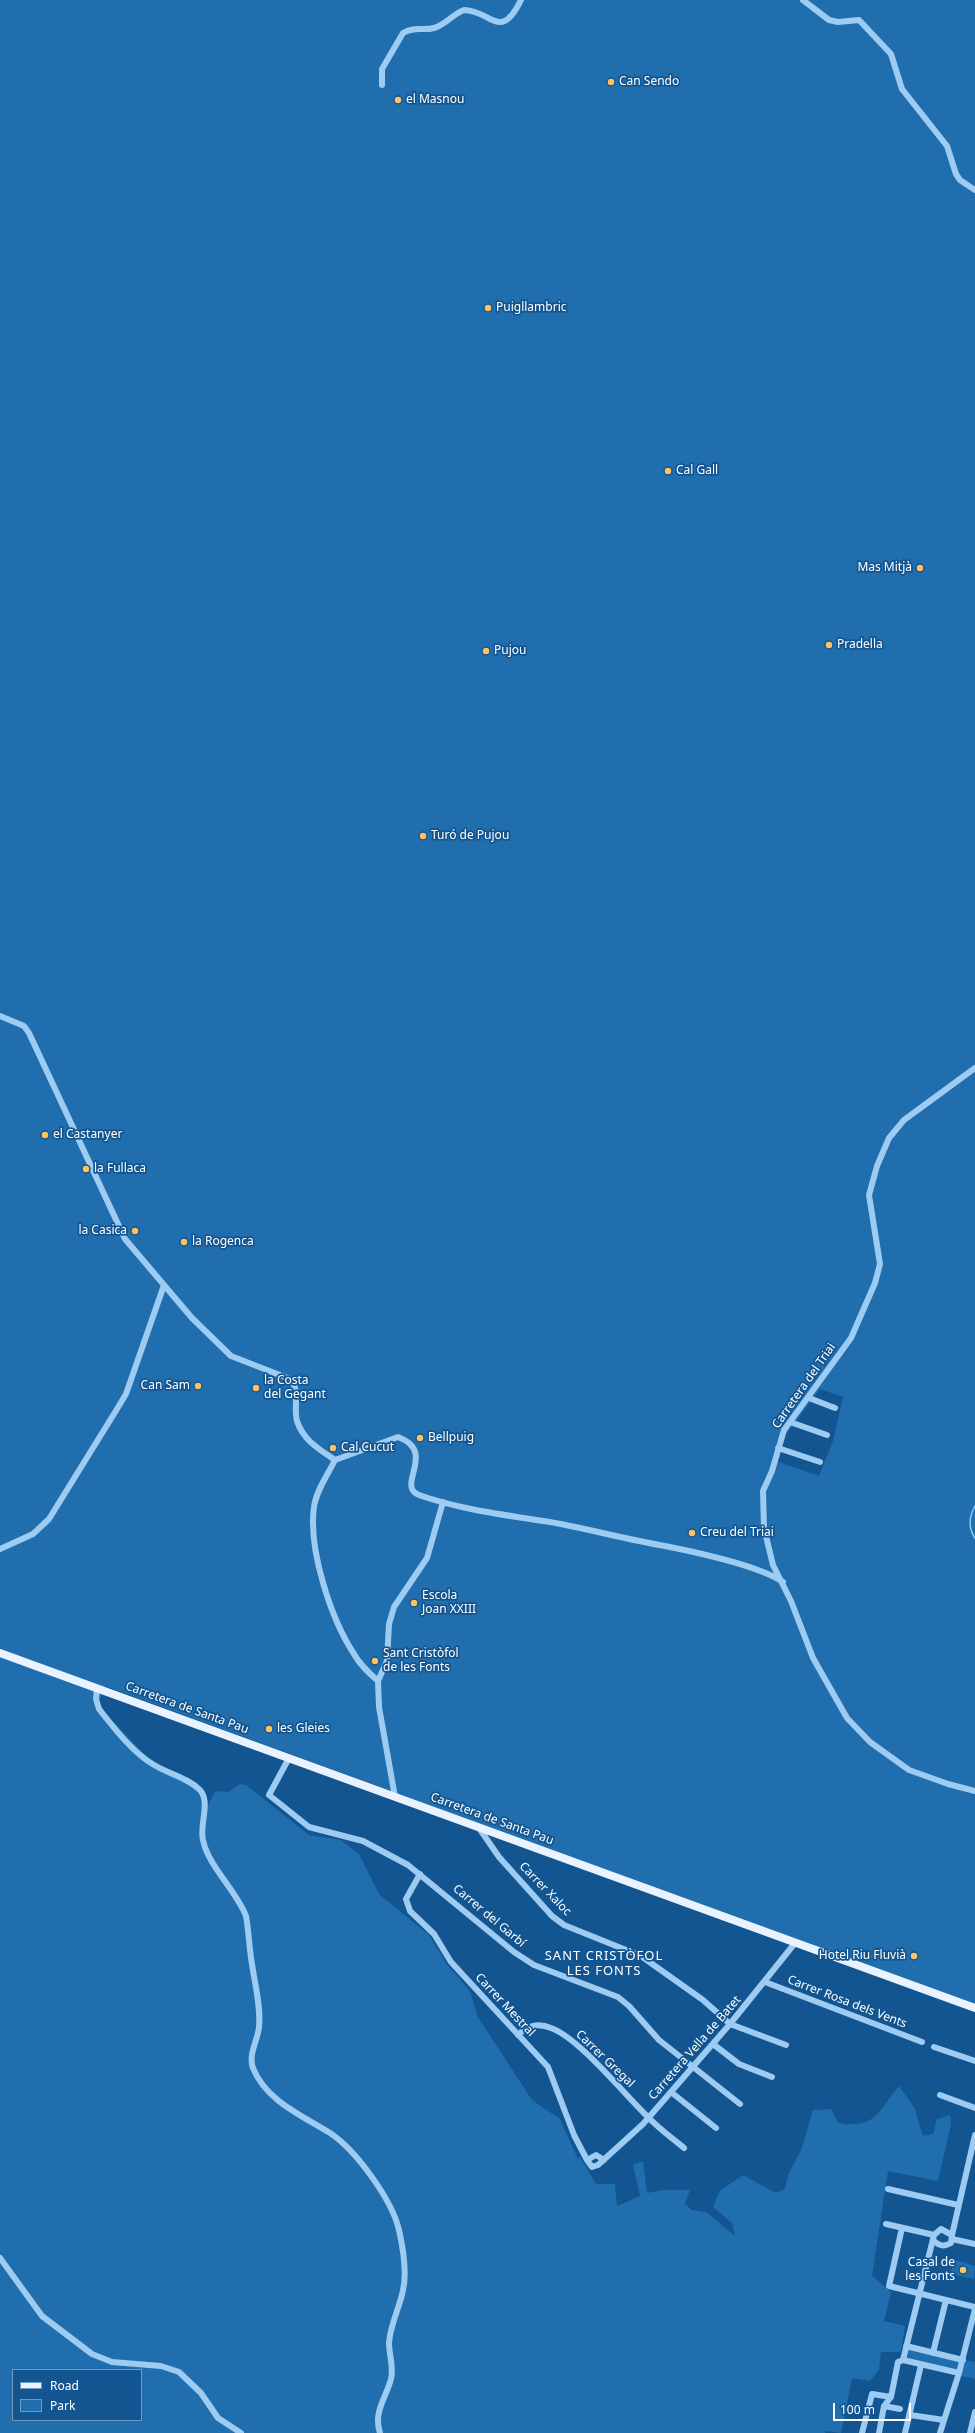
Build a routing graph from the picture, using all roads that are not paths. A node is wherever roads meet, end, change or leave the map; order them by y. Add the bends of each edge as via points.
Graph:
1 (521, 0) edge
2 (803, 0) edge
3 (382, 86) dead end
4 (975, 190) edge
5 (0, 1016) edge
6 (975, 1068) edge
7 (164, 1285) junction
8 (809, 1398) junction
9 (836, 1408) dead end
10 (790, 1422) junction
11 (827, 1435) dead end
12 (778, 1448) junction
13 (335, 1460) junction
14 (820, 1462) dead end
15 (443, 1502) junction
16 (0, 1549) edge
17 (783, 1582) junction
18 (0, 1653) edge
19 (378, 1681) junction
20 (97, 1688) junction
21 (289, 1758) junction
22 (975, 1791) edge
23 (395, 1797) junction
24 (479, 1828) junction
25 (420, 1874) junction
26 (795, 1943) junction
27 (765, 1982) junction
28 (975, 2008) edge
29 (730, 2024) junction
30 (518, 2035) junction
31 (922, 2042) dead end
32 (713, 2044) junction
33 (786, 2045) dead end
34 (934, 2047) dead end
35 (975, 2062) edge
36 (692, 2068) junction
37 (772, 2077) dead end
38 (671, 2092) junction
39 (940, 2095) dead end
40 (740, 2104) dead end
41 (975, 2108) edge
42 (649, 2118) junction
43 (716, 2128) dead end
44 (975, 2135) edge
45 (684, 2148) dead end
46 (587, 2160) junction
47 (604, 2160) junction
48 (888, 2189) dead end
49 (958, 2205) junction
50 (886, 2224) dead end
51 (902, 2228) junction
52 (952, 2237) junction
53 (934, 2238) junction
54 (975, 2244) edge
55 (0, 2258) edge
56 (918, 2293) junction
57 (946, 2300) junction
58 (975, 2308) edge
59 (906, 2346) junction
60 (933, 2353) junction
61 (903, 2360) junction
62 (963, 2360) junction
63 (921, 2365) junction
64 (959, 2373) junction
65 (891, 2397) junction
66 (884, 2406) junction
67 (900, 2409) dead end
68 (975, 2412) edge
69 (910, 2415) junction
70 (944, 2420) junction
71 (241, 2433) edge
72 (380, 2433) edge
73 (862, 2433) edge
74 (879, 2433) edge
75 (905, 2433) edge
76 (940, 2433) edge
77 (970, 2433) edge

1 - 3 street via 509,17 502,22 493,22 475,12 464,10 435,28 415,28 407,31 382,69
2 - 4 street via 829,20 859,20 882,43 891,54 902,89 950,150 960,180
5 - 7 street via 24,1026 29,1033 121,1233
6 - 8 street, Carretera del Triai via 904,1120 889,1138 877,1166 869,1195 879,1271 857,1327
7 - 13 street via 231,1356 290,1379 295,1384 296,1419 302,1434 312,1445
7 - 16 street via 126,1394 49,1519 33,1534
8 - 9 street
8 - 10 street, Carretera del Triai
10 - 11 street
10 - 12 street, Carretera del Triai via 784,1430
12 - 14 street
12 - 17 street, Carretera del Triai via 763,1491 764,1528 774,1565
13 - 15 street via 398,1437 413,1446 418,1456 411,1480 412,1488 417,1494
13 - 19 street via 317,1495 314,1507 316,1560 337,1624 355,1657
15 - 17 street via 691,1551
15 - 19 street via 427,1558 394,1607 389,1624 387,1661
17 - 22 street, Carretera del Triai via 821,1674 855,1728 909,1770
18 - 20 main road, Carretera de Santa Pau
19 - 23 street via 378,1706
20 - 21 main road, Carretera de Santa Pau
20 - 72 street via 96,1700 99,1709 144,1758 193,1784 201,1791 205,1806 201,1829 203,1842 246,1916 259,2012 259,2028 252,2054 253,2067 259,2078 286,2107 331,2134 345,2146 361,2163 394,2215 399,2230 404,2289 389,2343 393,2369 378,2415
21 - 23 main road, Carretera de Santa Pau
21 - 25 street, Carrer del Garbí via 269,1795 274,1801 309,1828 362,1841
23 - 24 main road, Carretera de Santa Pau
24 - 26 main road, Carretera de Santa Pau
24 - 29 street, Carrer Xaloc via 499,1857 557,1920 572,1929 648,1960 703,2000
25 - 30 street, Carrer Mestral via 406,1899 408,1908 432,1931 451,1962
25 - 36 street, Carrer del Garbí via 526,1960 548,1972 598,1988 623,2000 659,2040
26 - 27 street, Carretera Vella de Batet
26 - 28 main road, Carretera de Santa Pau
27 - 29 street, Carretera Vella de Batet
27 - 31 street, Carrer Rosa dels Vents
29 - 32 street, Carretera Vella de Batet
29 - 33 street
30 - 42 street, Carrer Gregal via 524,2028 534,2025 546,2026 561,2033 583,2050
30 - 46 street, Carrer Mestral via 550,2071 574,2135
32 - 36 street, Carretera Vella de Batet
32 - 37 street via 739,2064
34 - 35 street
36 - 38 street, Carretera Vella de Batet
36 - 40 street, Carrer del Garbí
38 - 42 street, Carretera Vella de Batet
38 - 43 street
39 - 41 street
42 - 45 street, Carrer Gregal
42 - 47 street, Carretera Vella de Batet
44 - 49 street
46 - 47 street via 596,2155
46 - 47 street via 594,2167
48 - 49 street
49 - 52 street
50 - 51 street
51 - 53 street
51 - 56 street via 889,2286
52 - 53 street via 941,2229
52 - 53 street via 951,2243 943,2246
52 - 54 street
53 - 56 street
55 - 71 street via 42,2316 92,2354 112,2362 161,2366 179,2372 201,2393 218,2418
56 - 57 street
56 - 59 street
57 - 58 street
57 - 60 street
58 - 62 street
59 - 60 street
59 - 61 street
60 - 62 street
61 - 63 street
61 - 65 street via 898,2362
62 - 64 street
63 - 64 street
63 - 69 street
64 - 70 street
65 - 66 street
65 - 73 street via 872,2394
66 - 67 street
66 - 74 street
68 - 77 street
69 - 70 street
69 - 75 street
70 - 76 street

